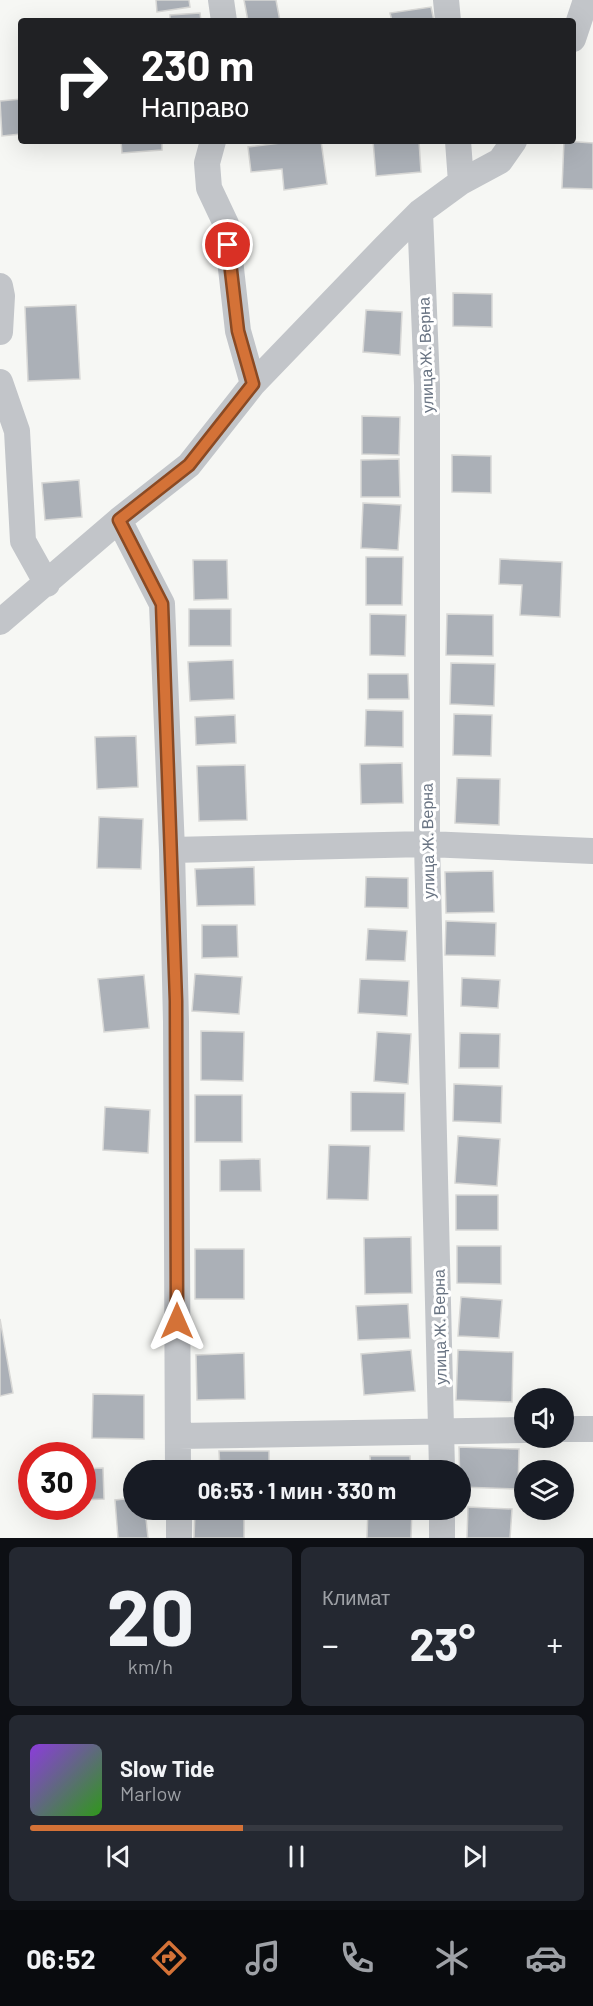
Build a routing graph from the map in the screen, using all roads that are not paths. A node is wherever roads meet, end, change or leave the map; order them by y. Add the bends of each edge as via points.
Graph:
1 (221, 0) edge
2 (446, 0) edge
3 (586, 0) edge
4 (224, 18) edge
5 (448, 18) edge
6 (576, 30) edge
7 (212, 144) edge
8 (458, 144) edge
9 (512, 144) edge
10 (461, 182) junction
11 (420, 212) junction
12 (0, 286) edge
13 (0, 332) edge
14 (0, 382) edge
15 (253, 384) junction
16 (119, 520) junction
17 (47, 584) junction
18 (0, 622) edge
19 (427, 844) junction
20 (172, 849) junction
21 (593, 851) edge
22 (593, 1429) edge
23 (441, 1430) junction
24 (514, 1430) edge
25 (574, 1430) edge
26 (178, 1436) junction
27 (178, 1460) edge
28 (442, 1460) edge
29 (179, 1520) edge
30 (442, 1520) edge
31 (179, 1538) edge
32 (442, 1538) edge

1 - 4 street
2 - 5 street
3 - 6 street
7 - 15 street via 207,163 209,188 226,224 238,331
8 - 10 street
9 - 10 street via 500,161
10 - 11 street
11 - 15 street
11 - 19 street, улица Ж. Верна via 427,385
12 - 13 street
14 - 17 street via 17,431 23,541
15 - 16 street via 189,465
16 - 17 street
16 - 20 street via 162,604
17 - 18 street
19 - 20 street
19 - 21 street
19 - 23 street, улица Ж. Верна
20 - 26 street via 177,1034
22 - 25 street
23 - 24 street
23 - 26 street
23 - 28 street, улица Ж. Верна
26 - 27 street
29 - 31 street
30 - 32 street

